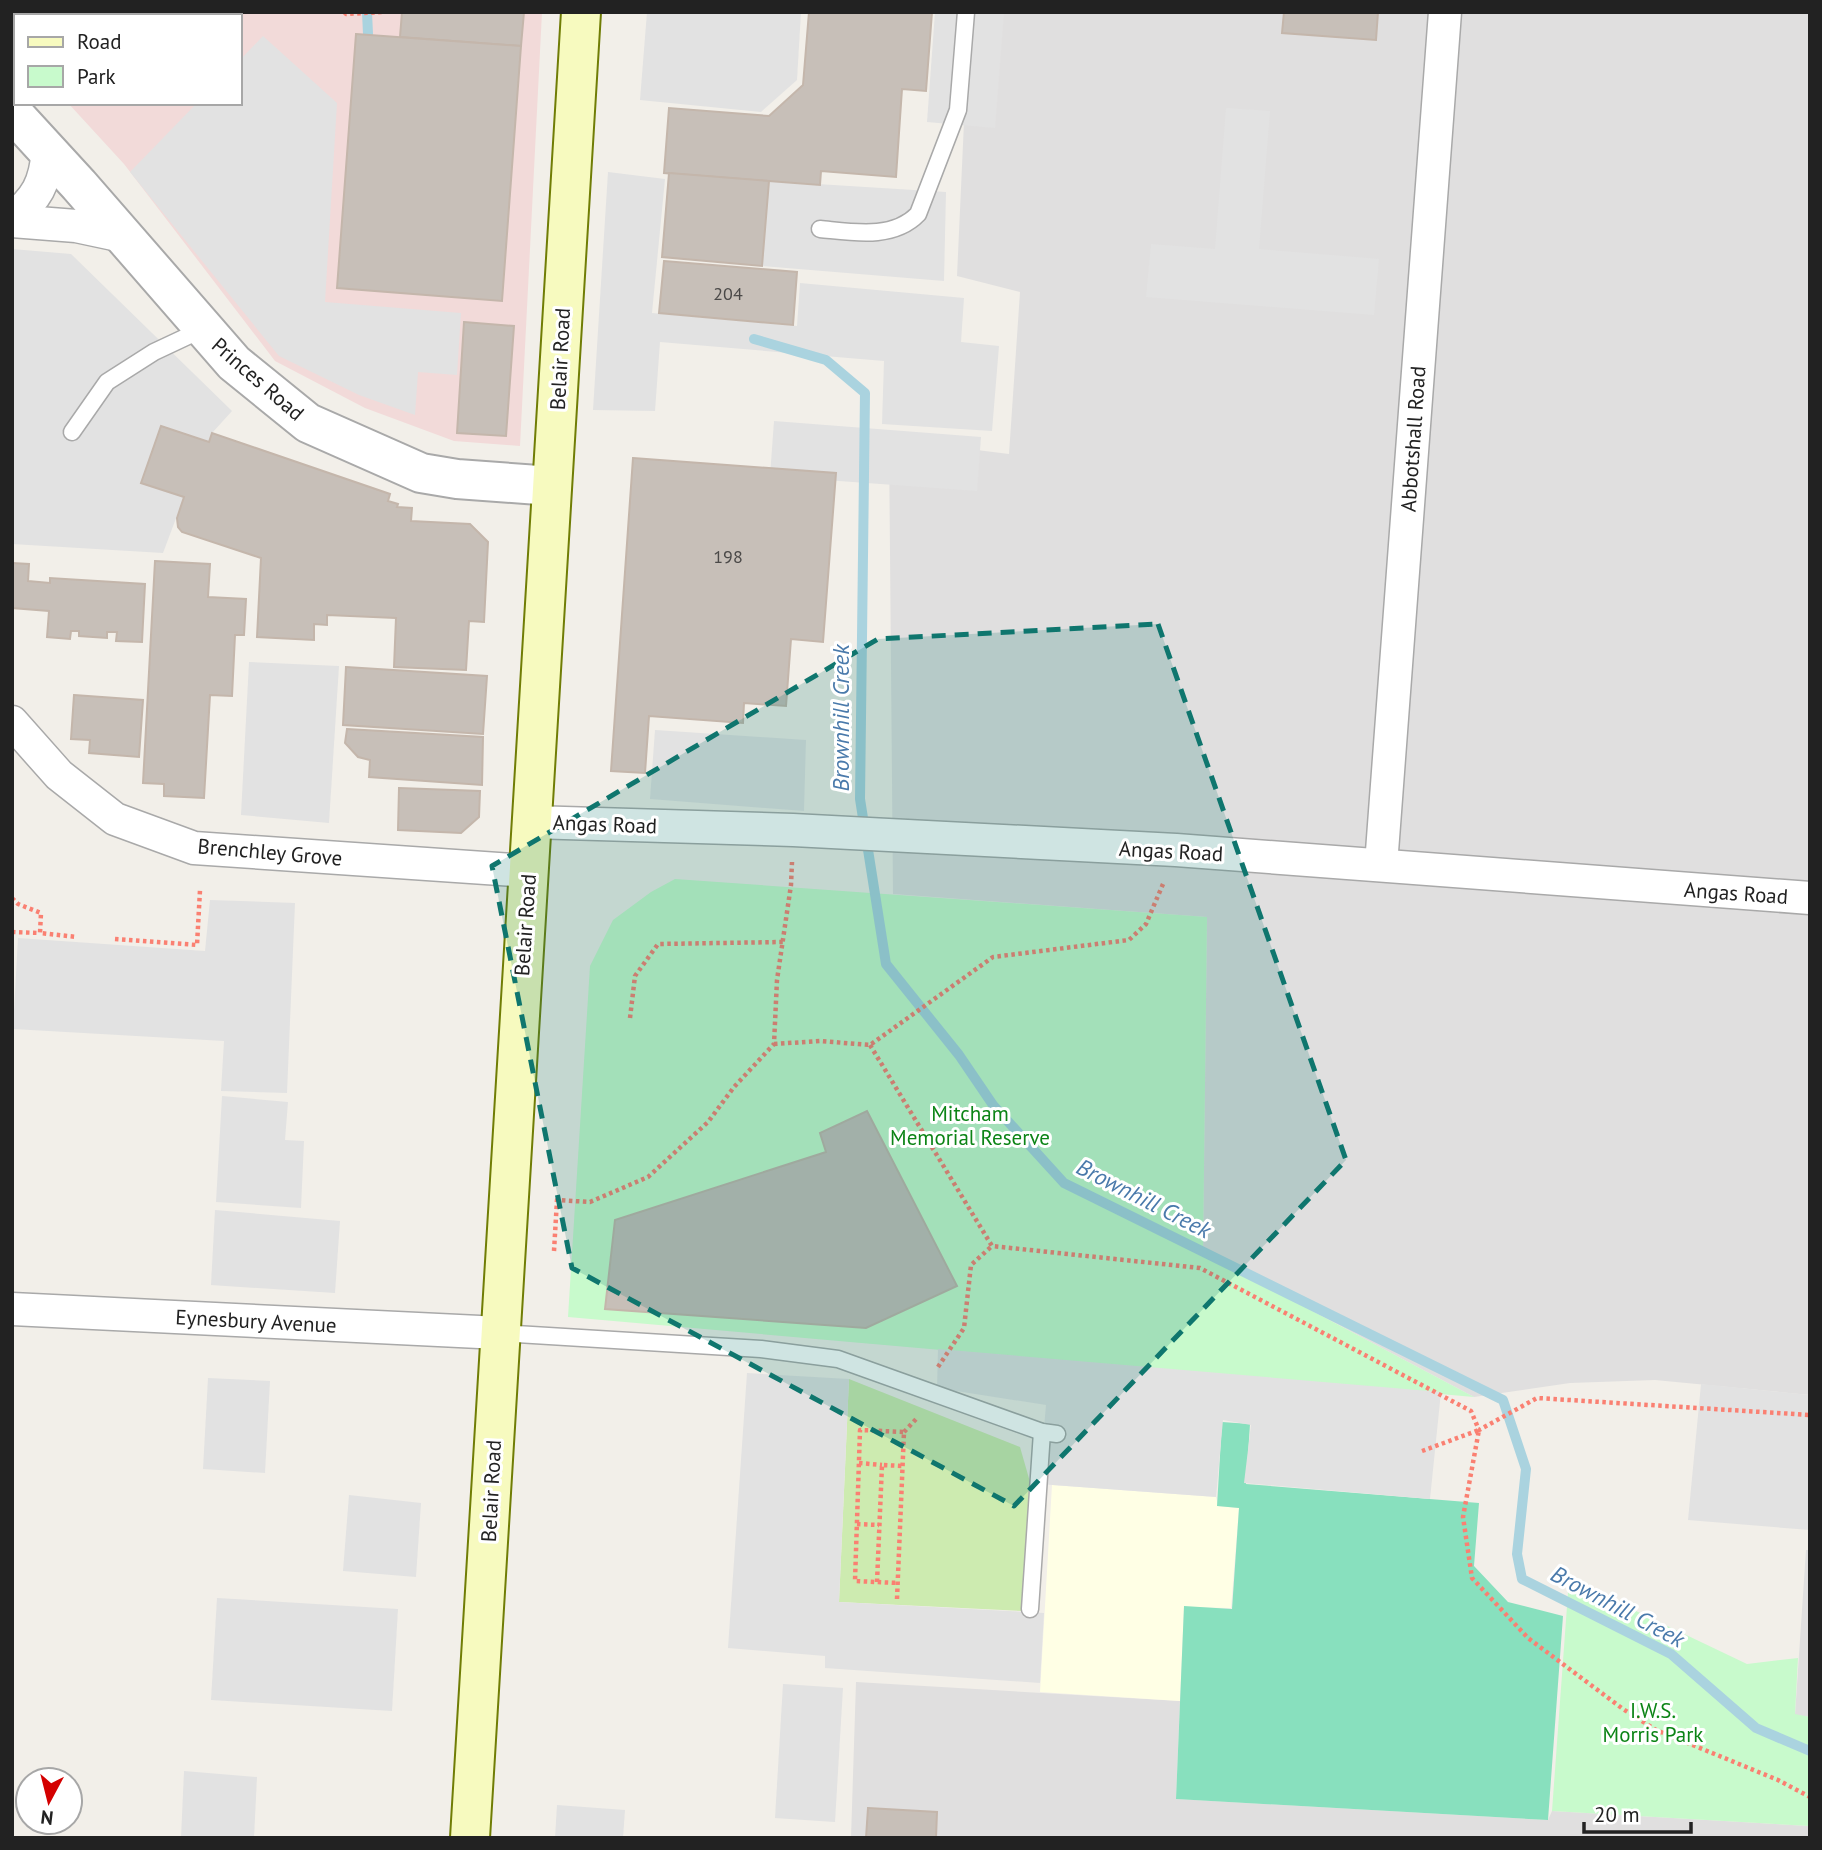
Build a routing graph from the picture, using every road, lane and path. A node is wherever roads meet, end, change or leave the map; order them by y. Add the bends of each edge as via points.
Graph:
1 (383, 12) edge
2 (581, 12) edge
3 (967, 12) edge
4 (1445, 12) edge
5 (345, 13) edge
6 (12, 112) edge
7 (48, 151) junction
8 (12, 220) edge
9 (820, 229) dead end
10 (123, 236) junction
11 (203, 328) junction
12 (72, 432) dead end
13 (552, 486) junction
14 (12, 722) edge
15 (531, 822) junction
16 (805, 831) junction
17 (1176, 850) junction
18 (1381, 865) junction
19 (528, 871) junction
20 (200, 890) dead end
21 (12, 898) edge
22 (1810, 898) edge
23 (12, 932) edge
24 (40, 933) junction
25 (77, 937) dead end
26 (116, 939) dead end
27 (783, 942) junction
28 (630, 1018) dead end
29 (774, 1044) junction
30 (870, 1045) junction
31 (992, 1246) junction
32 (554, 1251) dead end
33 (12, 1309) edge
34 (500, 1333) junction
35 (923, 1390) junction
36 (1810, 1415) edge
37 (917, 1418) dead end
38 (1479, 1430) junction
39 (904, 1432) junction
40 (1422, 1451) dead end
41 (859, 1463) junction
42 (882, 1465) junction
43 (902, 1466) junction
44 (857, 1524) junction
45 (879, 1525) junction
46 (877, 1582) junction
47 (898, 1583) junction
48 (897, 1599) dead end
49 (1030, 1609) dead end
50 (1810, 1797) edge
51 (470, 1838) edge

1 - 5 path
2 - 13 main road, Belair Road
3 - 9 lane via 958,110 918,214 911,222 891,229 864,233
4 - 18 street, Abbotshall Road
6 - 7 street, Princes Road
7 - 8 street via 38,192
7 - 10 street, Princes Road
8 - 10 street
10 - 11 street, Princes Road
11 - 12 lane via 107,382
11 - 13 street, Princes Road via 234,363 308,423 349,442 421,473
13 - 15 main road, Belair Road
14 - 19 street, Brenchley Grove via 59,775 115,819 194,848
15 - 16 street, Angas Road
15 - 19 main road, Belair Road
16 - 17 street, Angas Road
16 - 27 path
17 - 18 street, Angas Road
17 - 30 path via 1146,924 1129,940 993,957
18 - 22 street, Angas Road
19 - 34 main road, Belair Road
20 - 26 path via 197,945
21 - 24 path via 41,913
23 - 24 path
24 - 25 path
27 - 28 path via 657,944 635,976
27 - 29 path
29 - 30 path
29 - 32 path via 733,1087 708,1122 648,1177 590,1202 557,1200
30 - 31 path
31 - 35 path via 971,1265 964,1328
31 - 38 path via 1200,1268 1471,1411
33 - 34 street, Eynesbury Avenue
34 - 35 lane via 789,1352 838,1359
34 - 51 main road, Belair Road
35 - 49 lane via 1050,1433
36 - 38 path via 1537,1398
37 - 39 path
38 - 40 path
38 - 50 path via 1463,1517 1472,1578 1528,1638 1623,1709 1656,1730
39 - 41 path via 860,1430
39 - 43 path
41 - 42 path
41 - 44 path
42 - 43 path
42 - 45 path
43 - 47 path
44 - 45 path
44 - 46 path via 855,1581
45 - 46 path
46 - 47 path
47 - 48 path

